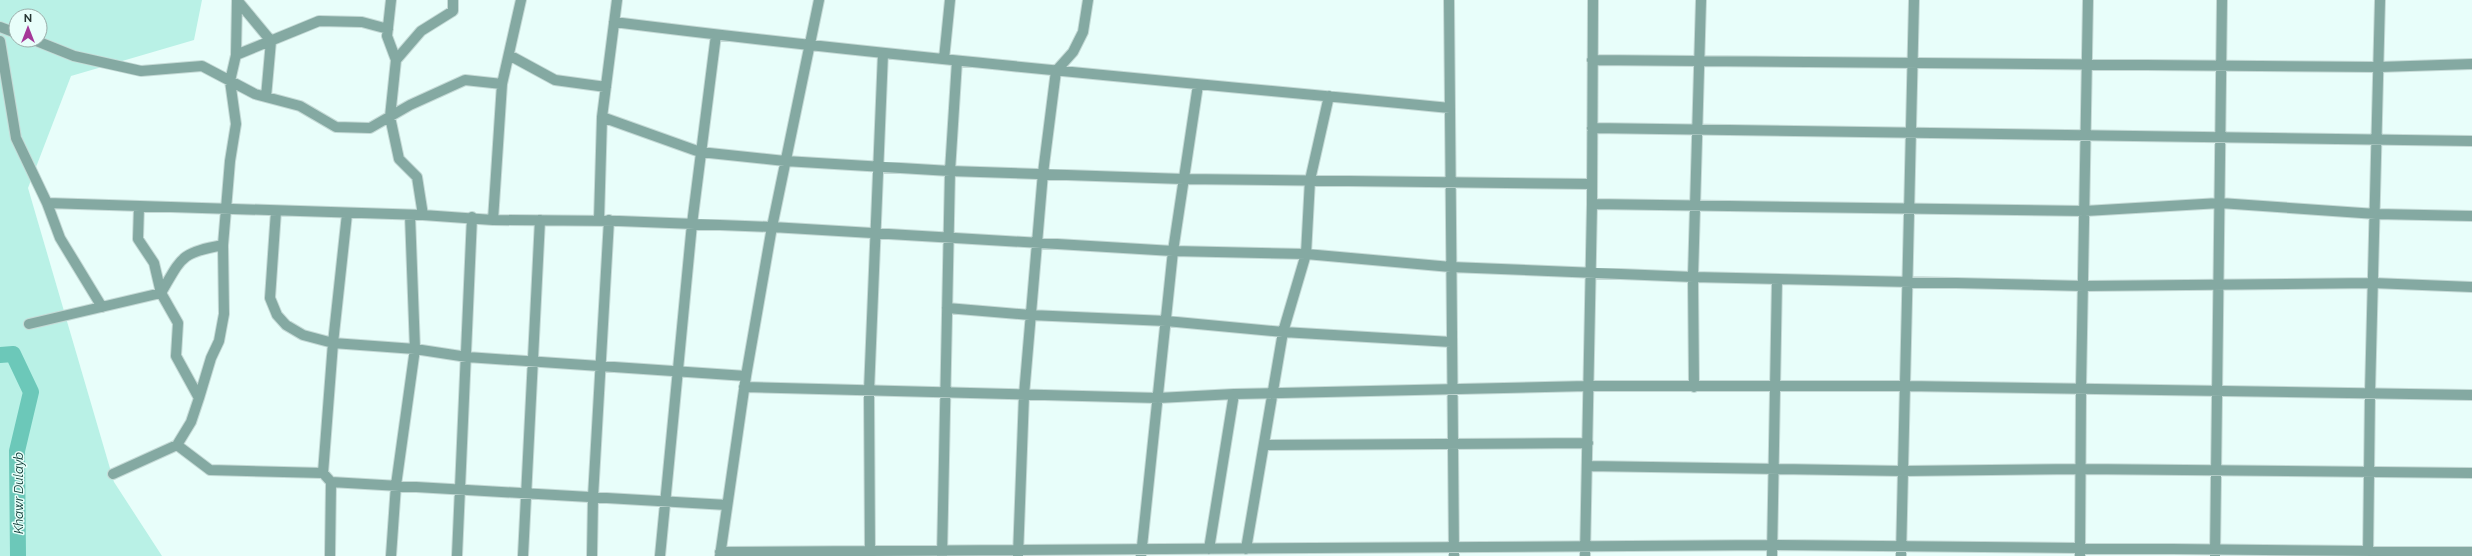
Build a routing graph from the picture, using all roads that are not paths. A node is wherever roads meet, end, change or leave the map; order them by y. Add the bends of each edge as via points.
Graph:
1 (237, 0) edge
2 (391, 0) edge
3 (453, 0) edge
4 (522, 0) edge
5 (617, 0) edge
6 (819, 0) edge
7 (950, 0) edge
8 (1088, 0) edge
9 (1449, 0) edge
10 (1592, 0) edge
11 (1701, 0) edge
12 (1914, 0) edge
13 (2088, 0) edge
14 (2222, 0) edge
15 (2380, 0) edge
16 (614, 22) junction
17 (388, 29) junction
18 (716, 35) junction
19 (0, 41) edge
20 (271, 41) junction
21 (48, 46) edge
22 (810, 46) junction
23 (883, 53) junction
24 (236, 55) junction
25 (509, 55) junction
26 (944, 59) junction
27 (396, 60) junction
28 (1592, 60) junction
29 (957, 61) junction
30 (1699, 61) junction
31 (1911, 63) junction
32 (2472, 64) edge
33 (2087, 65) junction
34 (2222, 66) junction
35 (2379, 68) junction
36 (1056, 71) junction
37 (230, 82) junction
38 (502, 84) junction
39 (1198, 85) junction
40 (606, 87) junction
41 (1329, 96) junction
42 (266, 97) junction
43 (1450, 108) junction
44 (390, 117) junction
45 (602, 117) junction
46 (1592, 128) junction
47 (1698, 129) junction
48 (1910, 133) junction
49 (2086, 136) junction
50 (2220, 138) junction
51 (2377, 140) junction
52 (2472, 141) edge
53 (700, 152) junction
54 (785, 161) junction
55 (878, 167) junction
56 (950, 171) junction
57 (1043, 174) junction
58 (1183, 179) junction
59 (1310, 180) junction
60 (1449, 183) junction
61 (1592, 184) junction
62 (47, 204) junction
63 (1592, 204) junction
64 (2220, 204) junction
65 (139, 206) junction
66 (1696, 206) junction
67 (1908, 208) junction
68 (225, 209) junction
69 (276, 211) junction
70 (2085, 211) junction
71 (347, 214) junction
72 (2376, 214) junction
73 (410, 215) junction
74 (423, 215) junction
75 (2472, 216) edge
76 (472, 217) junction
77 (493, 220) junction
78 (540, 220) junction
79 (604, 220) junction
80 (692, 224) junction
81 (772, 227) junction
82 (877, 232) junction
83 (948, 236) junction
84 (1036, 241) junction
85 (223, 245) junction
86 (1173, 251) junction
87 (1306, 254) junction
88 (1451, 267) junction
89 (1590, 274) junction
90 (1693, 277) junction
91 (1777, 279) junction
92 (2373, 283) junction
93 (1908, 284) junction
94 (2218, 285) junction
95 (2084, 286) junction
96 (2472, 287) edge
97 (161, 293) junction
98 (102, 307) junction
99 (947, 308) junction
100 (1030, 315) junction
101 (1166, 321) junction
102 (30, 324) dead end
103 (1283, 332) junction
104 (333, 342) junction
105 (1452, 342) junction
106 (415, 349) junction
107 (466, 357) junction
108 (534, 362) junction
109 (601, 366) junction
110 (677, 371) junction
111 (746, 376) junction
112 (1588, 386) junction
113 (1905, 386) junction
114 (744, 387) junction
115 (1694, 387) junction
116 (1774, 388) junction
117 (2080, 389) junction
118 (1452, 390) junction
119 (869, 391) junction
120 (2216, 392) junction
121 (945, 393) junction
122 (1234, 394) junction
123 (1272, 394) junction
124 (2370, 394) junction
125 (1024, 395) junction
126 (2472, 395) edge
127 (199, 398) junction
128 (1158, 398) junction
129 (1588, 443) junction
130 (1454, 444) junction
131 (177, 445) junction
132 (1264, 445) junction
133 (1587, 466) junction
134 (1774, 469) junction
135 (2081, 469) junction
136 (1903, 471) junction
137 (2216, 471) junction
138 (2370, 471) junction
139 (323, 473) junction
140 (2472, 473) edge
141 (113, 474) dead end
142 (331, 482) junction
143 (396, 485) junction
144 (460, 489) junction
145 (526, 493) junction
146 (593, 497) junction
147 (665, 501) junction
148 (727, 505) junction
149 (1772, 546) junction
150 (1246, 548) junction
151 (1209, 549) junction
152 (1585, 551) edge
153 (1901, 551) edge
154 (1298, 552) edge
155 (1454, 552) edge
156 (2080, 552) edge
157 (2472, 552) edge
158 (870, 553) edge
159 (1141, 553) edge
160 (2215, 553) edge
161 (720, 554) edge
162 (798, 554) edge
163 (942, 554) edge
164 (1018, 554) edge
165 (2368, 554) edge
166 (330, 556) edge
167 (391, 556) edge
168 (457, 556) edge
169 (523, 556) edge
170 (592, 556) edge
171 (660, 556) edge
172 (1772, 556) edge

1 - 20 street
1 - 24 street
2 - 17 street
3 - 27 street via 453,11 421,31
4 - 25 street
5 - 16 street
6 - 22 street
7 - 26 street
8 - 36 street via 1083,32 1072,52
9 - 43 street
10 - 28 street
11 - 30 street
12 - 31 street
13 - 33 street
14 - 34 street
15 - 35 street
16 - 18 street
16 - 40 street
17 - 20 street via 362,22 319,21
17 - 27 street via 387,36
18 - 22 street
18 - 53 street
19 - 62 street via 16,138
20 - 24 street
20 - 42 street
21 - 37 street via 74,56 141,71 202,66
22 - 23 street
22 - 54 street
23 - 26 street
23 - 55 street
24 - 37 street
25 - 38 street
25 - 40 street via 555,80
26 - 29 street
27 - 44 street
28 - 30 street
28 - 46 street
29 - 36 street
29 - 56 street
30 - 31 street
30 - 47 street
31 - 33 street
31 - 48 street
32 - 35 street
33 - 34 street
33 - 49 street
34 - 35 street
34 - 50 street
35 - 51 street
36 - 39 street
36 - 57 street
37 - 42 street
37 - 68 street via 236,124
38 - 44 street via 465,80
38 - 77 street
39 - 41 street
39 - 58 street
40 - 45 street
41 - 43 street
41 - 59 street
42 - 44 street via 300,106 336,127 370,128
43 - 60 street
44 - 74 street via 399,159 417,177
45 - 53 street
45 - 79 street
46 - 47 street
46 - 61 street
47 - 48 street
47 - 66 street
48 - 49 street
48 - 67 street
49 - 50 street
49 - 70 street
50 - 51 street
50 - 64 street
51 - 52 street
51 - 72 street
53 - 54 street
53 - 80 street
54 - 55 street
54 - 81 street
55 - 56 street
55 - 82 street
56 - 57 street
56 - 83 street
57 - 58 street
57 - 84 street
58 - 59 street
58 - 86 street
59 - 60 street
59 - 87 street
60 - 61 street
60 - 88 street
61 - 63 street
62 - 65 street
62 - 98 street via 60,238
63 - 66 street
63 - 89 street
64 - 70 street
64 - 72 street
64 - 94 street
65 - 68 street
65 - 97 street via 138,239 154,262
66 - 67 street
66 - 90 street
67 - 70 street
67 - 93 street
68 - 69 street
68 - 85 street
69 - 71 street
69 - 104 street via 270,298 277,315 286,326 303,335
70 - 95 street
71 - 73 street
71 - 104 street
72 - 75 street
72 - 92 street
73 - 74 street
73 - 106 street
74 - 76 street
76 - 77 street
76 - 107 street
77 - 78 street
78 - 79 street
78 - 108 street
79 - 80 street
79 - 109 street
80 - 81 street
80 - 110 street
81 - 82 street
81 - 111 street
82 - 83 street
82 - 119 street
83 - 84 street
83 - 99 street
84 - 86 street
84 - 100 street
85 - 97 street via 193,250 180,262
85 - 127 street via 224,314 219,341
86 - 87 street
86 - 101 street
87 - 88 street
87 - 103 street
88 - 89 street
88 - 105 street
89 - 90 street
89 - 112 street
90 - 91 street
90 - 115 street
91 - 93 street
91 - 116 street
92 - 94 street
92 - 96 street
92 - 124 street
93 - 95 street
93 - 113 street
94 - 95 street
94 - 120 street
95 - 117 street
97 - 98 street
97 - 127 street via 178,323 176,356
98 - 102 street
99 - 100 street
99 - 121 street
100 - 101 street
100 - 125 street
101 - 103 street
101 - 128 street
103 - 105 street
103 - 123 street
104 - 106 street
104 - 139 street
105 - 118 street
106 - 107 street
106 - 143 street
107 - 108 street
107 - 144 street
108 - 109 street
108 - 145 street
109 - 110 street
109 - 146 street
110 - 111 street
110 - 147 street
111 - 114 street
112 - 115 street
112 - 118 street
112 - 129 street
113 - 116 street
113 - 117 street
113 - 136 street
114 - 119 street
114 - 148 street
115 - 116 street
116 - 134 street
117 - 120 street
117 - 135 street
118 - 123 street
118 - 130 street
119 - 121 street
119 - 158 street
120 - 124 street
120 - 137 street
121 - 125 street
121 - 163 street
122 - 123 street
122 - 128 street
122 - 151 street
123 - 132 street
124 - 126 street
124 - 138 street
125 - 128 street
125 - 164 street
127 - 131 street via 190,422
128 - 159 street
129 - 130 street
129 - 133 street
130 - 132 street
130 - 155 street
131 - 139 street via 210,470
131 - 141 street
132 - 150 street
133 - 134 street
133 - 152 street
134 - 136 street
134 - 149 street
135 - 136 street
135 - 137 street
135 - 156 street
136 - 153 street
137 - 138 street
137 - 160 street
138 - 140 street
138 - 165 street
139 - 142 street
142 - 143 street
142 - 166 street
143 - 144 street
143 - 167 street
144 - 145 street
144 - 168 street
145 - 146 street
145 - 169 street
146 - 147 street
146 - 170 street
147 - 148 street
147 - 171 street
148 - 161 street
149 - 152 street
149 - 153 street
149 - 172 street
150 - 151 street
150 - 154 street
151 - 159 street
152 - 155 street
153 - 156 street
154 - 155 street
156 - 160 street
157 - 165 street
158 - 162 street
158 - 163 street
159 - 164 street
160 - 165 street
161 - 162 street
163 - 164 street

